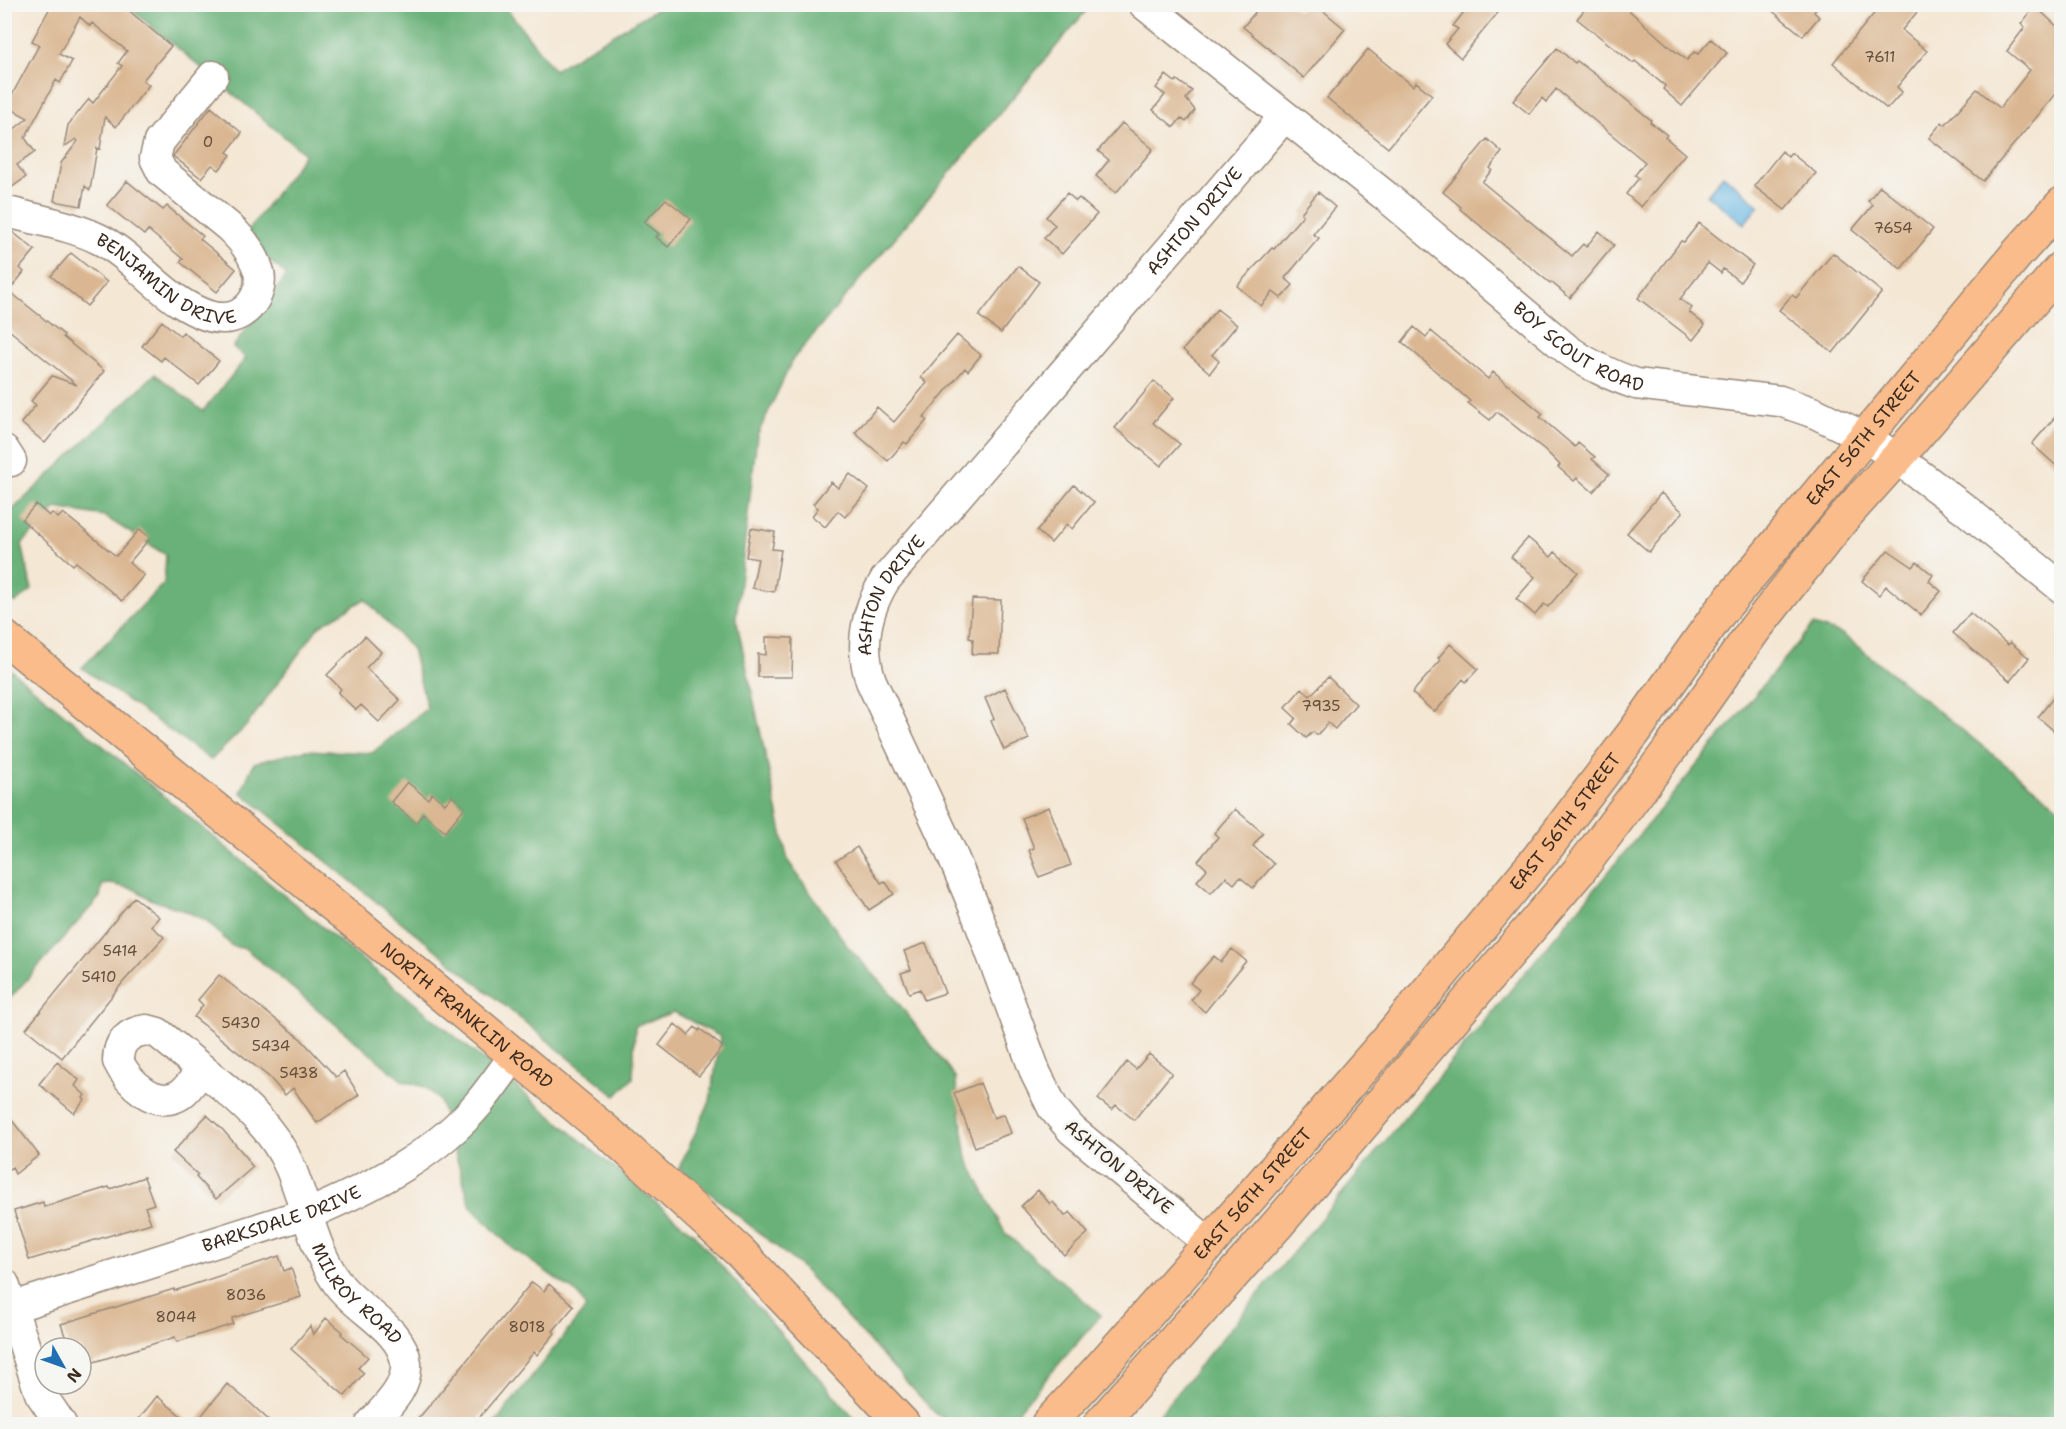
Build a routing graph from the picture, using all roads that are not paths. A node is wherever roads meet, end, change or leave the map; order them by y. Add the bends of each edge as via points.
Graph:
1 (1144, 4) edge
2 (213, 76) dead end
3 (1284, 117) junction
4 (2061, 204) edge
5 (4, 211) edge
6 (2061, 267) edge
7 (1866, 438) junction
8 (1897, 458) junction
9 (2061, 588) edge
10 (4, 637) edge
11 (515, 1055) junction
12 (202, 1070) dead end
13 (307, 1213) junction
14 (1210, 1244) junction
15 (7, 1300) edge
16 (61, 1425) edge
17 (371, 1425) edge
18 (903, 1425) edge
19 (1048, 1425) edge
20 (1100, 1425) edge

1 - 3 street, BOY SCOUT ROAD
2 - 5 street, BENJAMIN DRIVE via 159,141 155,158 162,172 229,227 252,255 260,274 259,288 255,300 239,314 221,318 190,308 103,241
3 - 7 street, BOY SCOUT ROAD via 1595,368 1636,384 1780,401
3 - 14 street, ASHTON DRIVE via 885,580 869,614 866,634 865,652 872,681 970,899 1045,1095 1072,1130
4 - 7 main road, EAST 56TH STREET
6 - 8 main road, EAST 56TH STREET
7 - 8 street, BOY SCOUT ROAD
7 - 14 main road, EAST 56TH STREET via 1719,614 1540,855 1388,1039
8 - 9 street, BOY SCOUT ROAD
8 - 20 main road, EAST 56TH STREET via 1844,517 1754,630 1578,872
10 - 11 main road, NORTH FRANKLIN ROAD
11 - 13 street, BARKSDALE DRIVE via 479,1103 426,1152 368,1188
11 - 18 main road, NORTH FRANKLIN ROAD via 618,1141 740,1252
12 - 13 street, MILROY ROAD via 244,1104 266,1128 290,1167
13 - 15 street, BARKSDALE DRIVE
13 - 17 street, MILROY ROAD via 331,1274 347,1294 394,1336 405,1357 406,1371 399,1391
14 - 19 main road, EAST 56TH STREET
15 - 16 street via 40,1393

